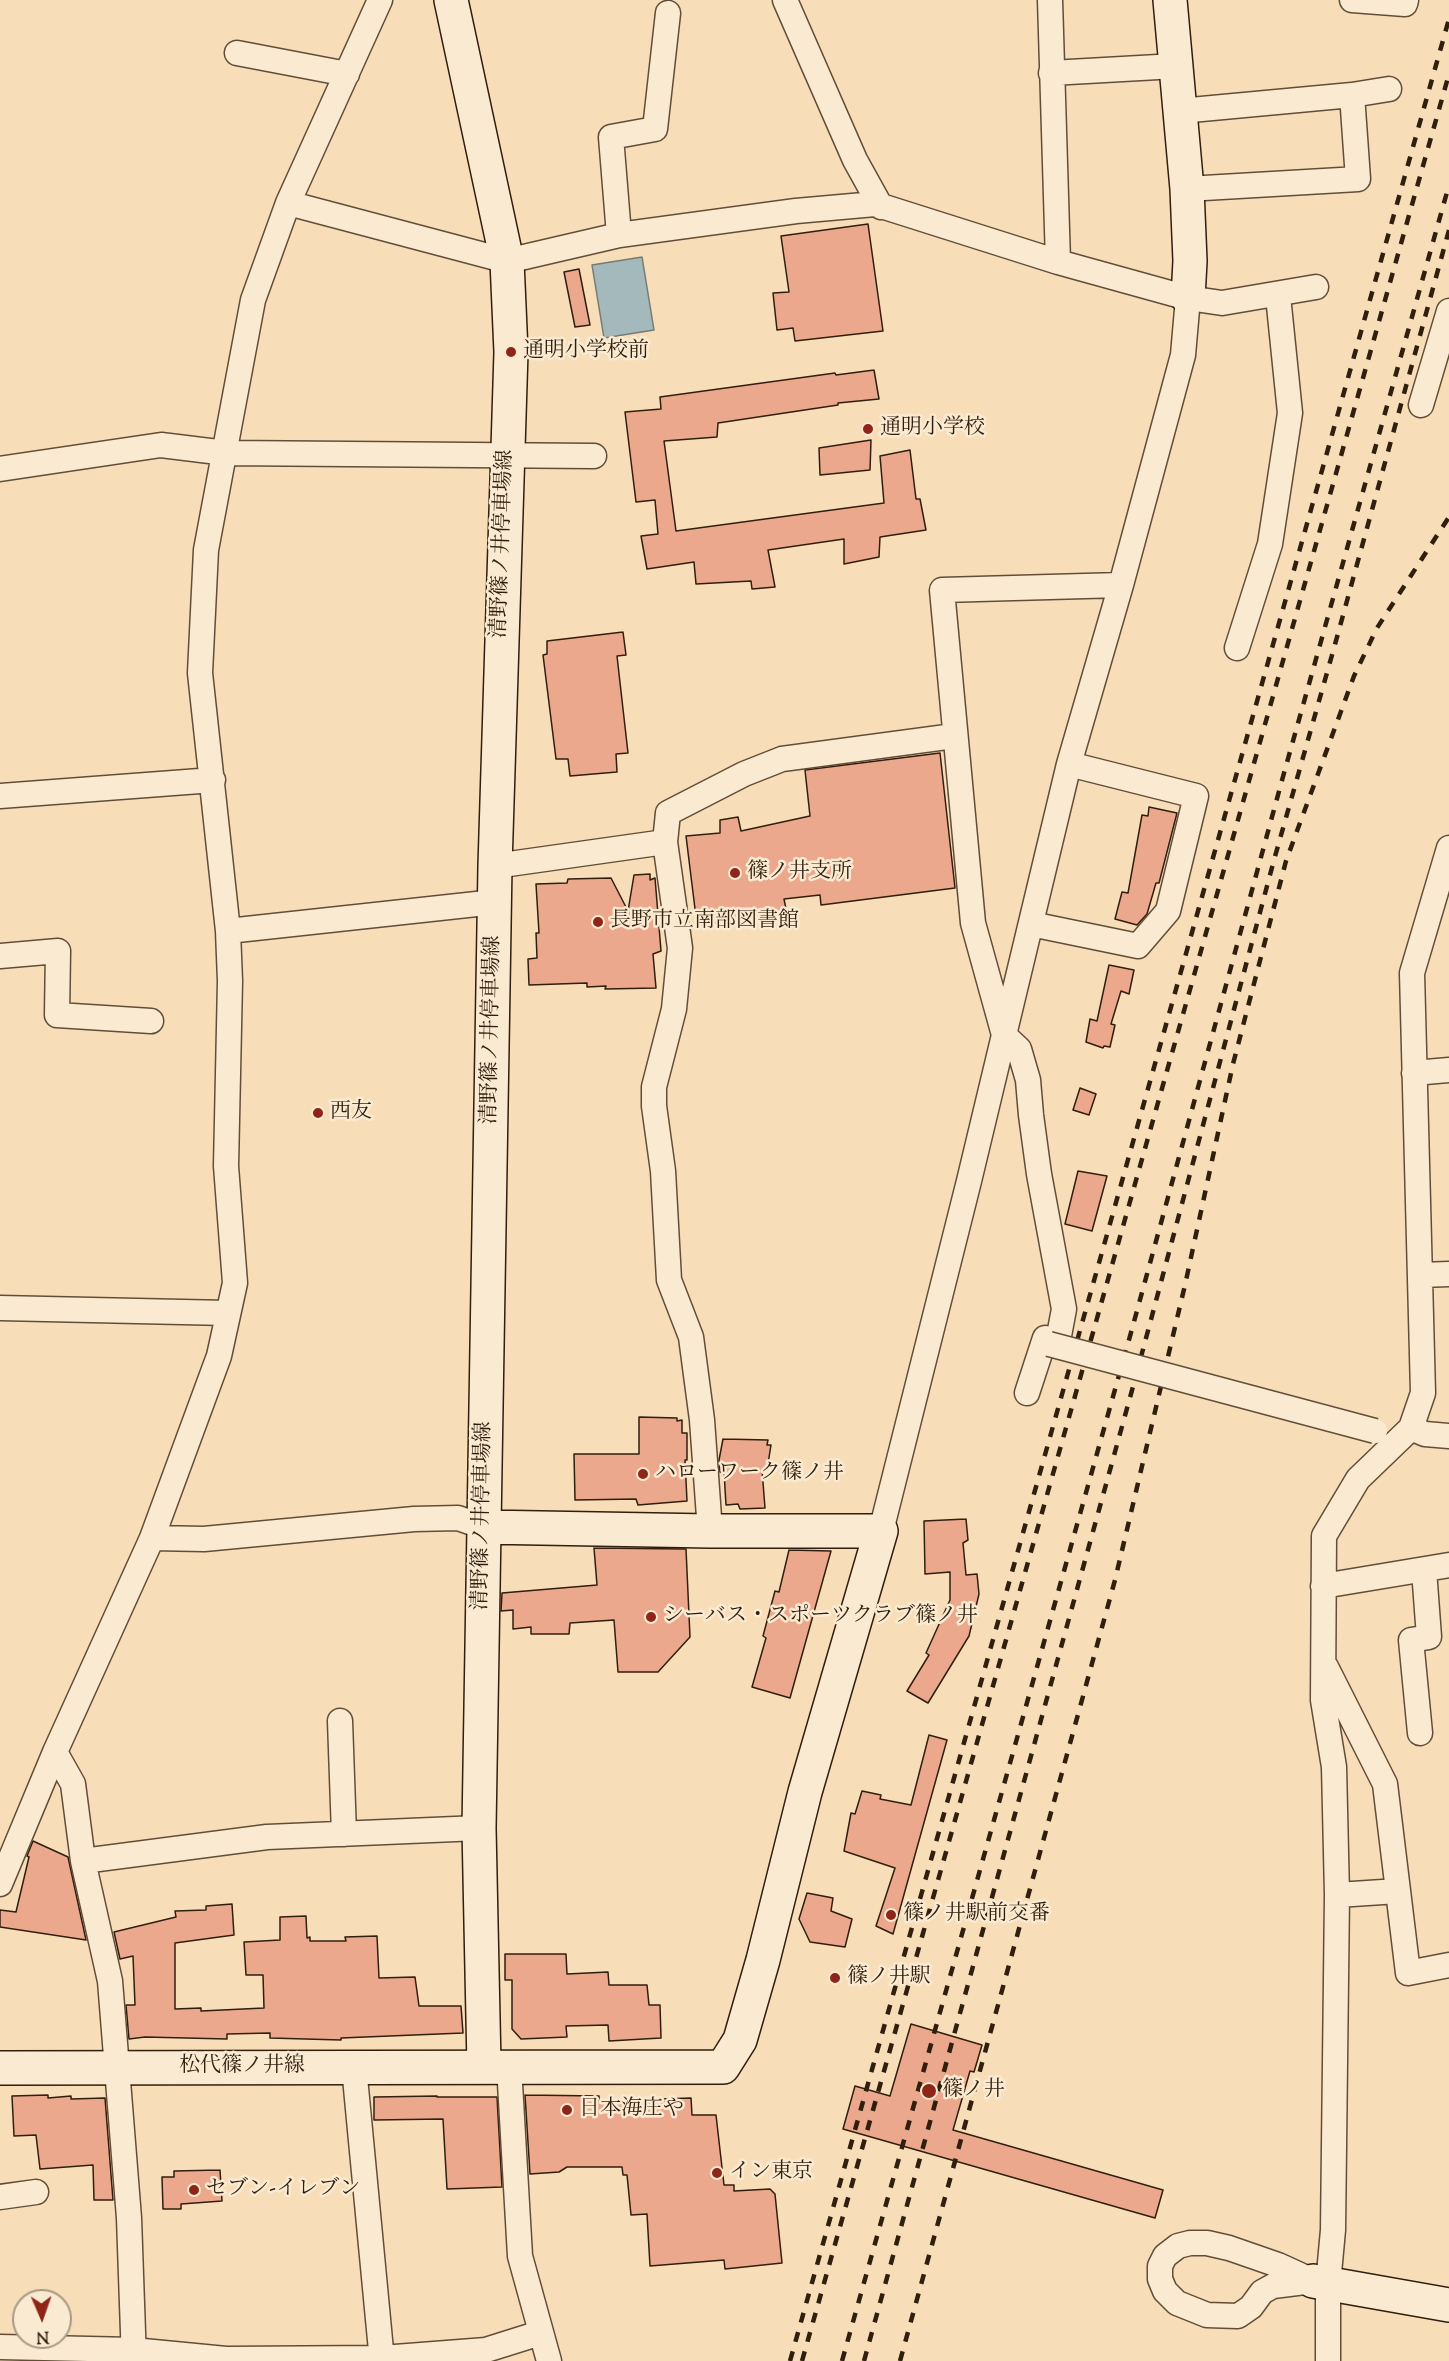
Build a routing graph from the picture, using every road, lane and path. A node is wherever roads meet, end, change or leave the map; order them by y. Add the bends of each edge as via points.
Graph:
1 (380, 0) edge
2 (451, 0) edge
3 (785, 0) edge
4 (1050, 0) edge
5 (1170, 0) edge
6 (1352, 0) edge
7 (1406, 0) edge
8 (668, 13) dead end
9 (237, 53) dead end
10 (1176, 66) junction
11 (1051, 73) junction
12 (347, 74) junction
13 (1389, 89) dead end
14 (1352, 95) junction
15 (1180, 111) junction
16 (1187, 189) junction
17 (288, 203) junction
18 (882, 207) junction
19 (619, 235) junction
20 (507, 261) junction
21 (1058, 262) junction
22 (1316, 287) dead end
23 (1278, 296) junction
24 (1188, 298) junction
25 (1449, 311) edge
26 (1421, 405) dead end
27 (226, 453) junction
28 (594, 456) dead end
29 (506, 457) junction
30 (0, 469) edge
31 (1121, 585) junction
32 (1237, 648) dead end
33 (954, 736) junction
34 (1069, 764) junction
35 (213, 780) junction
36 (0, 796) edge
37 (665, 842) junction
38 (1449, 848) edge
39 (495, 866) junction
40 (495, 902) junction
41 (1031, 924) junction
42 (228, 930) junction
43 (0, 956) edge
44 (151, 1021) dead end
45 (1004, 1035) junction
46 (1449, 1070) edge
47 (1414, 1073) junction
48 (1449, 1274) edge
49 (1421, 1275) junction
50 (0, 1308) edge
51 (228, 1313) junction
52 (1049, 1344) dead end
53 (1147, 1381) dead end
54 (1027, 1393) dead end
55 (1275, 1417) dead end
56 (1411, 1428) junction
57 (1375, 1431) dead end
58 (1449, 1436) edge
59 (484, 1527) junction
60 (881, 1531) junction
61 (710, 1532) junction
62 (152, 1538) junction
63 (1449, 1564) edge
64 (1424, 1570) junction
65 (1323, 1586) junction
66 (1325, 1665) junction
67 (340, 1721) dead end
68 (1420, 1733) dead end
69 (55, 1752) junction
70 (480, 1828) junction
71 (344, 1834) junction
72 (83, 1861) junction
73 (0, 1884) edge
74 (1398, 1891) junction
75 (1337, 1895) junction
76 (1449, 1965) edge
77 (496, 2066) junction
78 (117, 2067) junction
79 (354, 2067) junction
80 (0, 2068) edge
81 (36, 2192) dead end
82 (0, 2197) edge
83 (1257, 2259) junction
84 (1321, 2283) junction
85 (1262, 2292) junction
86 (1449, 2305) edge
87 (540, 2333) junction
88 (0, 2347) edge
89 (134, 2355) edge
90 (382, 2360) edge
91 (549, 2361) edge
92 (1328, 2361) edge

1 - 12 street
2 - 20 main road, 清野篠ノ井停車場線
3 - 18 street via 855,160
4 - 11 street
5 - 10 main road
6 - 7 street via 1405,4
8 - 19 street via 655,129 611,137
9 - 12 street
10 - 11 street
10 - 15 main road
11 - 21 street
12 - 17 street
13 - 14 street
14 - 15 street
14 - 16 street via 1358,179
15 - 16 main road
16 - 24 main road
17 - 20 street
17 - 27 street via 253,300
18 - 19 street via 875,204 795,211
18 - 21 street
19 - 20 street
20 - 29 main road, 清野篠ノ井停車場線 via 511,352
21 - 24 street
22 - 23 street
23 - 24 street via 1222,303
23 - 32 street via 1290,412 1270,544
24 - 31 street via 1183,355
25 - 26 street
27 - 29 street
27 - 30 street via 161,445
27 - 35 street via 206,550 200,673
28 - 29 street
29 - 39 main road, 清野篠ノ井停車場線
31 - 33 street via 942,590
31 - 34 street
33 - 37 street via 782,759 668,813
33 - 45 street via 973,923
34 - 41 street
34 - 41 street via 1196,796 1194,808 1168,911 1138,946
35 - 36 street
35 - 42 street
37 - 39 street
37 - 61 street via 680,948 674,1009 654,1087 654,1106 664,1179 669,1280 691,1337
38 - 47 street via 1412,973
39 - 40 main road, 清野篠ノ井停車場線
40 - 42 street
40 - 59 main road, 清野篠ノ井停車場線
41 - 45 street
42 - 51 street via 231,981 226,1166 235,1283
43 - 44 street via 58,951 57,1016
45 - 54 street via 1019,1049 1028,1080 1039,1174 1064,1309 1058,1341 1045,1338
45 - 60 street
46 - 47 street
47 - 49 street
48 - 49 street
49 - 56 street via 1423,1393
50 - 51 street
51 - 62 street via 219,1356
52 - 57 street, bridge
53 - 55 street
56 - 58 street
56 - 65 street via 1358,1479 1324,1536
59 - 61 main road
59 - 62 street via 458,1518 414,1519 204,1539
59 - 70 main road, 清野篠ノ井停車場線
60 - 61 main road
60 - 77 main road, 松代篠ノ井線 via 805,1792 740,2040 723,2067
62 - 69 street
63 - 64 street
64 - 65 street
64 - 68 street via 1429,1636 1412,1640
65 - 66 street
66 - 74 street via 1385,1784
66 - 75 street via 1323,1700 1334,1767
67 - 71 street
69 - 72 street via 73,1784
69 - 73 street
70 - 71 street
70 - 77 main road, 清野篠ノ井停車場線
71 - 72 street via 267,1837
72 - 78 street via 110,1981
74 - 75 street
74 - 76 street via 1408,1973
75 - 84 street via 1333,2230
77 - 79 main road, 松代篠ノ井線
77 - 87 street via 520,2256
78 - 79 main road, 松代篠ノ井線
78 - 80 main road, 松代篠ノ井線
78 - 89 street via 129,2218
79 - 90 street
81 - 82 street
83 - 84 street
83 - 85 street
83 - 85 street via 1217,2245 1184,2244 1165,2256 1160,2279 1177,2303 1220,2317 1244,2313
84 - 85 street via 1283,2283
84 - 86 main road
84 - 92 street
87 - 90 street via 486,2350
87 - 91 street
88 - 89 street
89 - 90 street

